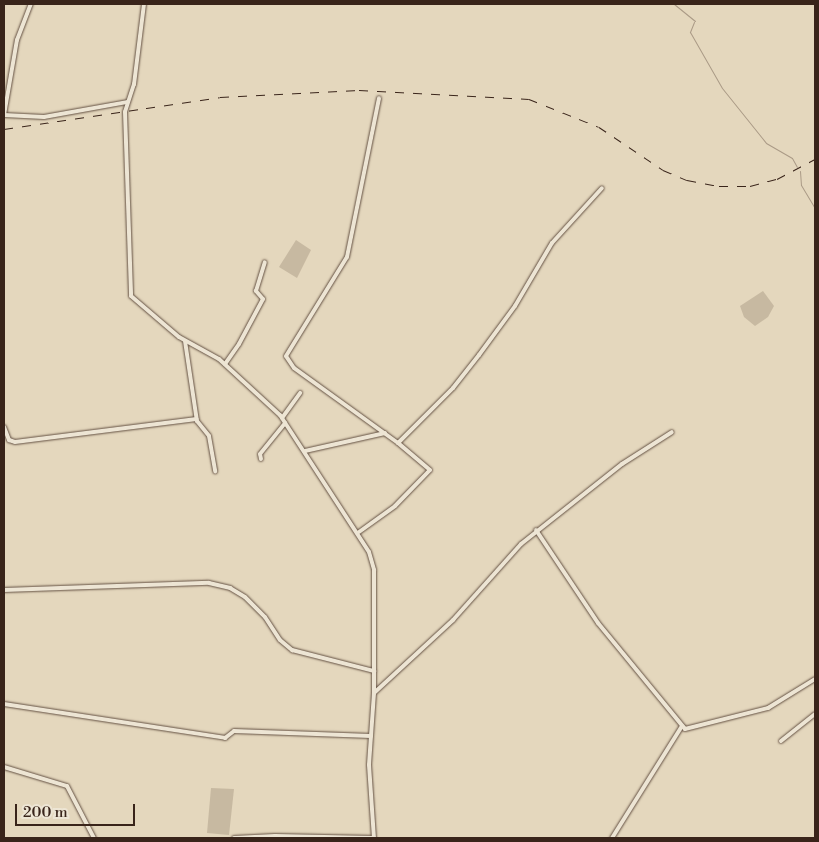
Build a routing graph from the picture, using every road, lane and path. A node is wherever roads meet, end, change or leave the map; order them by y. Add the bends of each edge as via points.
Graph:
1 (31, 4) edge
2 (144, 4) edge
3 (379, 98) dead end
4 (127, 102) junction
5 (4, 115) edge
6 (602, 188) dead end
7 (265, 262) dead end
8 (186, 341) junction
9 (225, 364) junction
10 (300, 393) dead end
11 (282, 418) junction
12 (197, 419) junction
13 (285, 423) junction
14 (4, 427) edge
15 (672, 432) dead end
16 (385, 433) junction
17 (398, 443) junction
18 (305, 451) junction
19 (261, 459) dead end
20 (215, 471) dead end
21 (536, 530) junction
22 (359, 532) junction
23 (4, 590) edge
24 (374, 671) junction
25 (815, 679) edge
26 (374, 693) junction
27 (4, 704) edge
28 (815, 714) edge
29 (682, 726) junction
30 (371, 736) junction
31 (781, 741) dead end
32 (4, 767) edge
33 (94, 838) edge
34 (234, 838) edge
35 (374, 838) edge
36 (612, 838) edge

1 - 5 street via 16,46
2 - 4 street via 135,76
3 - 16 street via 347,257 286,359
4 - 5 street via 44,117
4 - 8 street via 125,142 131,296
6 - 17 street via 552,243 515,306 453,388
7 - 9 street via 256,291 263,299
8 - 9 street
8 - 12 street
9 - 11 street
10 - 11 street
11 - 13 street
12 - 14 street via 15,442 9,440
12 - 20 street via 209,436
13 - 18 street
13 - 19 street via 264,447
15 - 21 street via 622,464
16 - 17 street
16 - 18 street
17 - 22 street via 430,470 395,506
18 - 22 street
21 - 26 street via 505,558 453,620
21 - 29 street via 598,623
22 - 24 street via 374,570
23 - 24 street via 209,583 230,588 245,597 292,650
24 - 26 street
25 - 29 street via 768,708 688,729
26 - 30 street
27 - 30 street via 225,738 234,731
28 - 31 street
29 - 36 street
30 - 35 street via 369,765
32 - 33 street via 67,786
34 - 35 street

